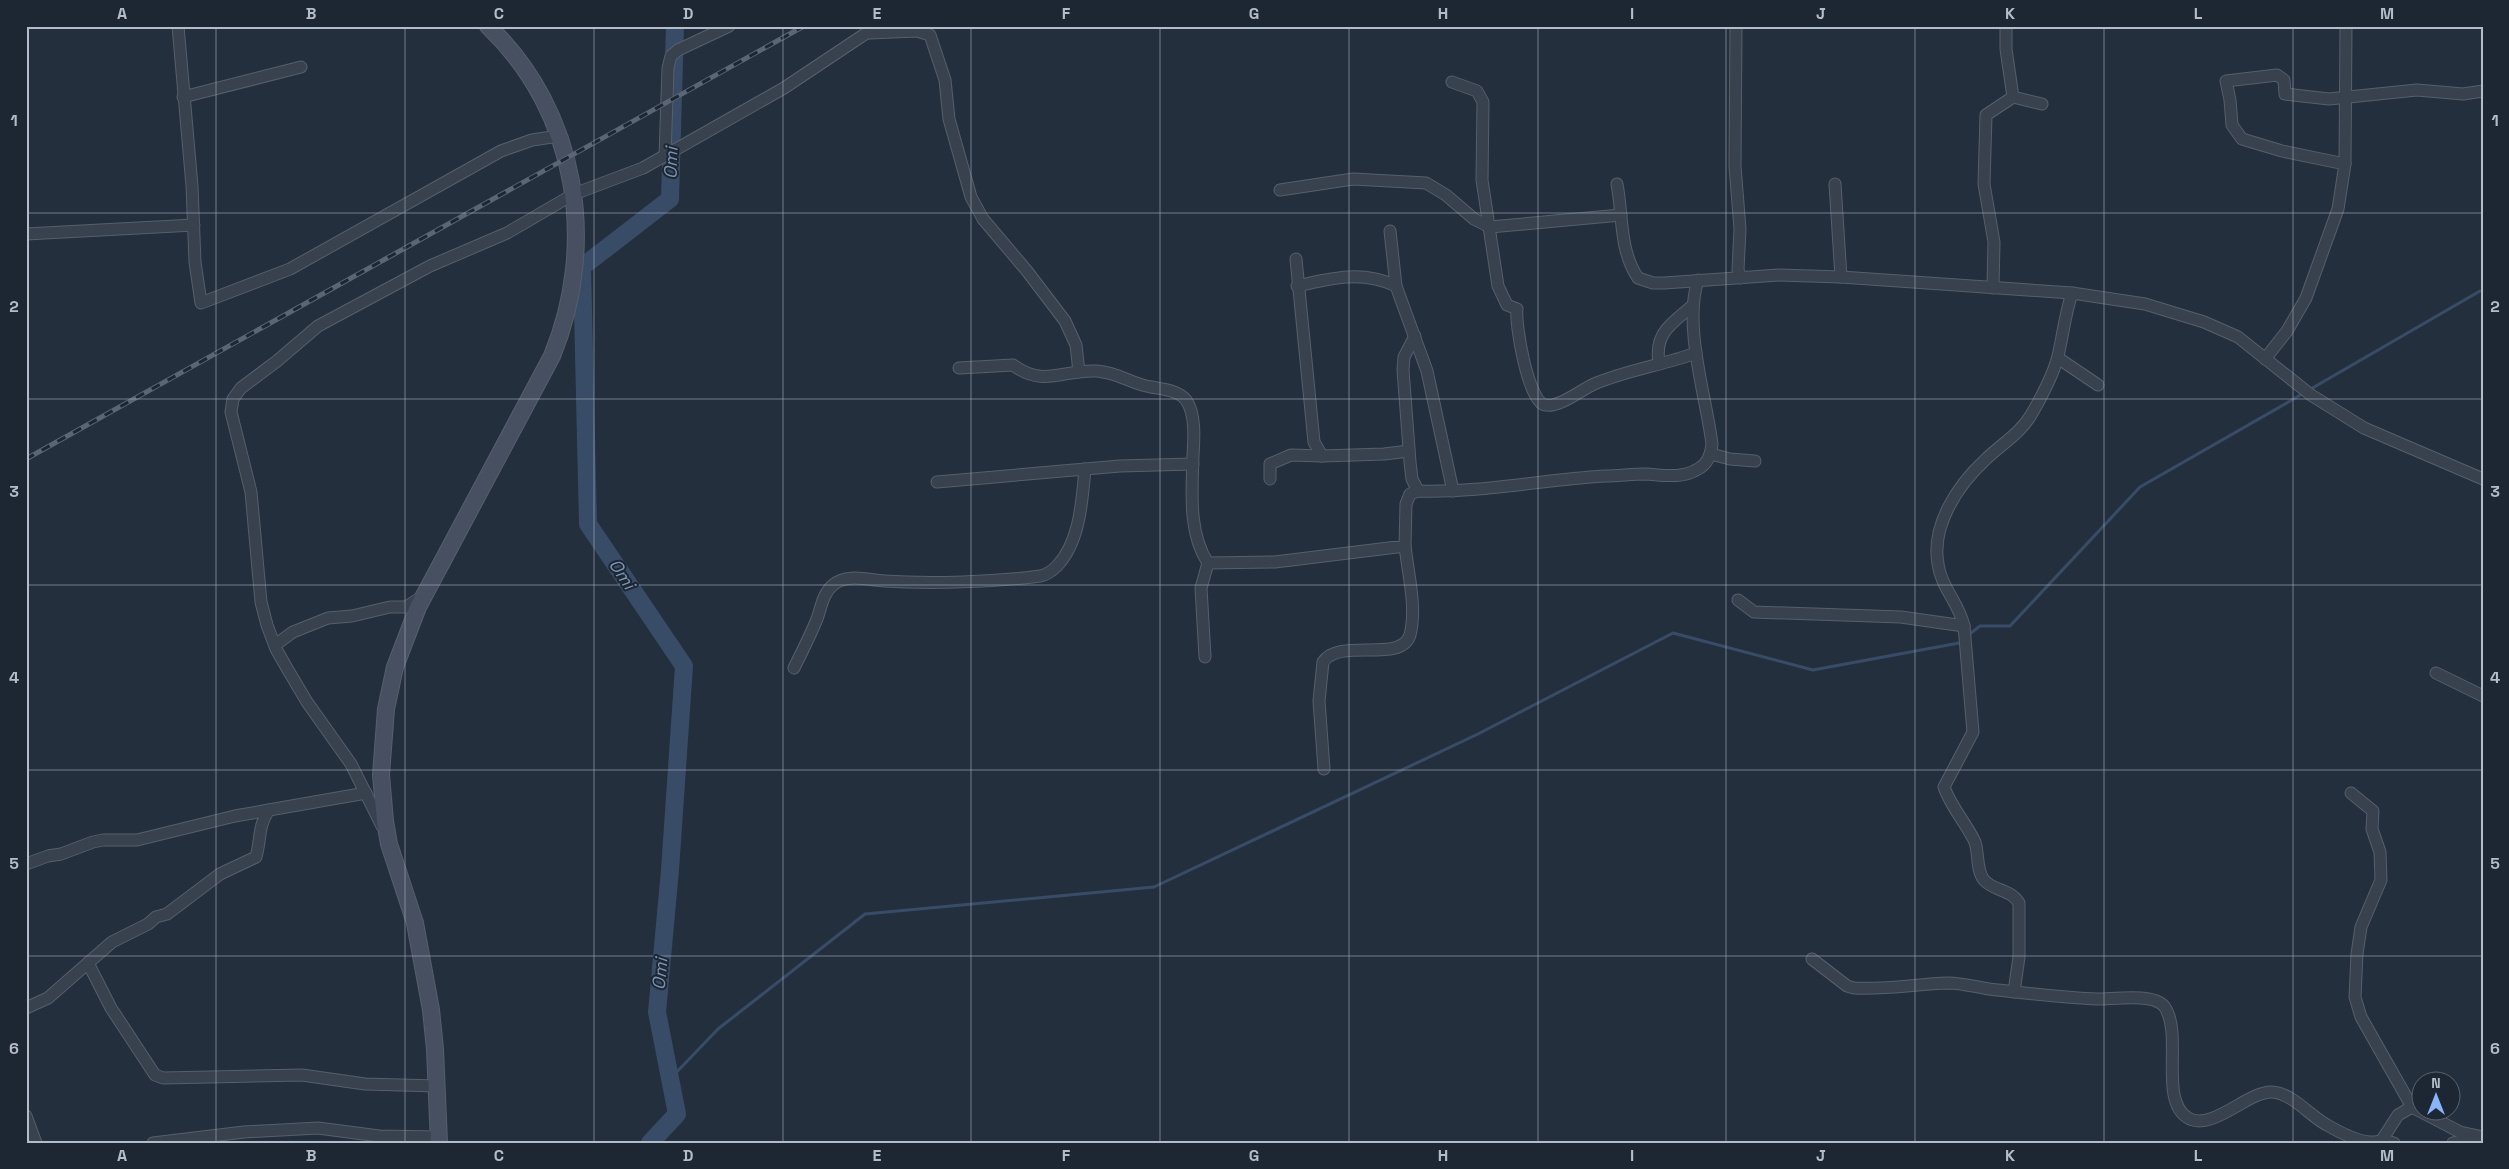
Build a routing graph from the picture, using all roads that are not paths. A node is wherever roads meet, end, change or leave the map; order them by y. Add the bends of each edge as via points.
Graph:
1 (178, 26) edge
2 (488, 26) edge
3 (729, 26) edge
4 (1736, 26) edge
5 (2006, 26) edge
6 (2346, 26) edge
7 (872, 30) edge
8 (301, 67) dead end
9 (1452, 82) dead end
10 (2483, 91) edge
11 (183, 97) junction
12 (2013, 97) junction
13 (2347, 97) junction
14 (2042, 104) dead end
15 (559, 136) junction
16 (665, 156) junction
17 (2345, 164) junction
18 (1617, 184) dead end
19 (1835, 184) dead end
20 (1280, 190) dead end
21 (574, 194) junction
22 (1621, 215) junction
23 (194, 225) junction
24 (1490, 228) junction
25 (1390, 232) dead end
26 (26, 234) edge
27 (1296, 260) dead end
28 (1841, 277) junction
29 (1742, 278) junction
30 (1698, 280) junction
31 (1297, 286) junction
32 (1396, 286) junction
33 (1993, 288) junction
34 (2072, 293) junction
35 (1693, 305) junction
36 (1415, 336) junction
37 (1696, 353) junction
38 (2058, 358) junction
39 (2265, 359) junction
40 (1660, 363) junction
41 (959, 368) dead end
42 (1078, 372) junction
43 (2098, 385) dead end
44 (1409, 451) junction
45 (1711, 454) junction
46 (1322, 456) junction
47 (1755, 461) dead end
48 (1193, 464) junction
49 (1085, 470) junction
50 (1270, 479) dead end
51 (2483, 479) edge
52 (937, 482) dead end
53 (1418, 491) junction
54 (1452, 491) junction
55 (1406, 546) junction
56 (1208, 563) junction
57 (424, 596) junction
58 (1738, 600) dead end
59 (1964, 626) junction
60 (275, 645) junction
61 (1205, 657) dead end
62 (794, 668) dead end
63 (2436, 672) dead end
64 (2483, 696) edge
65 (1324, 768) dead end
66 (366, 793) junction
67 (2351, 793) dead end
68 (269, 810) junction
69 (389, 844) junction
70 (26, 864) edge
71 (1812, 959) dead end
72 (88, 963) junction
73 (2014, 992) junction
74 (26, 1008) edge
75 (437, 1086) junction
76 (2412, 1107) joint
77 (26, 1116) edge
78 (2441, 1122) edge
79 (2483, 1138) edge
80 (439, 1140) edge
81 (2385, 1141) edge
82 (36, 1143) edge
83 (154, 1143) edge
84 (2453, 1143) edge

1 - 11 street
2 - 15 main road via 530,76
3 - 16 street via 678,50 672,56 668,68
4 - 29 street via 1735,166 1740,229 1738,270
5 - 12 street
6 - 13 street
7 - 16 street via 784,88
7 - 42 street via 917,31 930,35 946,80 949,119 971,197 983,219 1065,321 1076,345
8 - 11 street
9 - 24 street via 1477,91 1484,102 1482,180
10 - 13 street via 2463,94 2417,90
11 - 23 street
12 - 14 street
12 - 33 street via 1986,115 1984,184 1994,242
13 - 17 street
13 - 17 street via 2285,94 2284,80 2277,75 2226,81 2232,125 2242,139
15 - 21 main road
15 - 23 street via 532,140 501,151 290,269 201,303
16 - 21 street via 643,168
17 - 39 street via 2338,208 2306,298 2287,331
18 - 22 street
19 - 28 street
20 - 24 street via 1353,179 1426,183
21 - 57 main road via 576,263 570,301 559,338
21 - 60 street via 506,233 430,266 318,326 241,388 233,399 231,412 251,492 261,602
22 - 24 street
22 - 30 street via 1625,248 1638,278 1653,283
23 - 26 street
24 - 40 street via 1498,286 1507,305 1516,309 1525,368 1540,402 1546,405 1560,402 1596,383
25 - 32 street
27 - 31 street
28 - 29 street via 1779,275
28 - 33 street
29 - 30 street
30 - 35 street
31 - 32 street via 1349,276 1376,279
31 - 46 street via 1314,442
32 - 36 street via 1404,315
33 - 34 street
34 - 38 street
34 - 39 street via 2145,304 2204,322 2238,337
35 - 37 street
35 - 40 street via 1658,341
36 - 44 street via 1404,357 1403,370
36 - 54 street via 1427,371
37 - 40 street
37 - 45 street via 1710,423
38 - 43 street
38 - 59 street via 2031,415 2020,430 1962,483 1940,529 1938,564 1946,590 1961,612
39 - 51 street via 2311,395 2364,428
41 - 42 street via 1013,365 1026,375 1040,377
42 - 48 street via 1115,373 1139,385 1163,388 1185,399 1191,410
44 - 46 street
44 - 53 street via 1412,479
45 - 47 street
45 - 54 street via 1699,469 1685,474 1604,476
46 - 50 street via 1291,455 1270,464
48 - 49 street
48 - 56 street via 1196,541
49 - 52 street
49 - 62 street via 1081,511 1075,532 1056,568 1043,575 989,579 885,581 857,578 841,581 833,585 824,597 817,620
53 - 54 street
53 - 55 street via 1410,494 1406,504
55 - 56 street via 1275,562
55 - 65 street via 1412,611 1409,637 1405,643 1390,649 1333,653 1323,662 1319,715
56 - 61 street via 1201,588
57 - 60 street via 406,607 328,618 293,632
57 - 69 main road via 401,647 386,709 381,774
58 - 59 street via 1754,612 1901,617
59 - 73 street via 1973,732 1944,787 1975,843 1985,882 2015,896 2019,903 2019,957
60 - 66 street via 307,702 351,764
63 - 64 street
66 - 68 street
66 - 69 street
67 - 76 street via 2373,811 2372,829 2382,868 2378,890 2361,927 2356,954 2355,997 2360,1017
68 - 70 street via 137,840 93,842
68 - 72 street via 260,823 260,845 256,857 220,874 167,914 112,942
69 - 75 main road via 415,923 432,1010
71 - 73 street via 1854,988 1949,983
72 - 74 street via 48,998
72 - 75 street via 111,1008 155,1075 163,1078 302,1075 365,1084
73 - 81 street via 2079,998 2143,998 2163,1006 2172,1037 2178,1107 2189,1118 2213,1118 2264,1092 2274,1092 2352,1137 2370,1142
75 - 80 main road
76 - 81 street via 2398,1115
77 - 82 street
78 - 79 street via 2460,1132
79 - 84 street
80 - 83 street via 318,1128 244,1132

